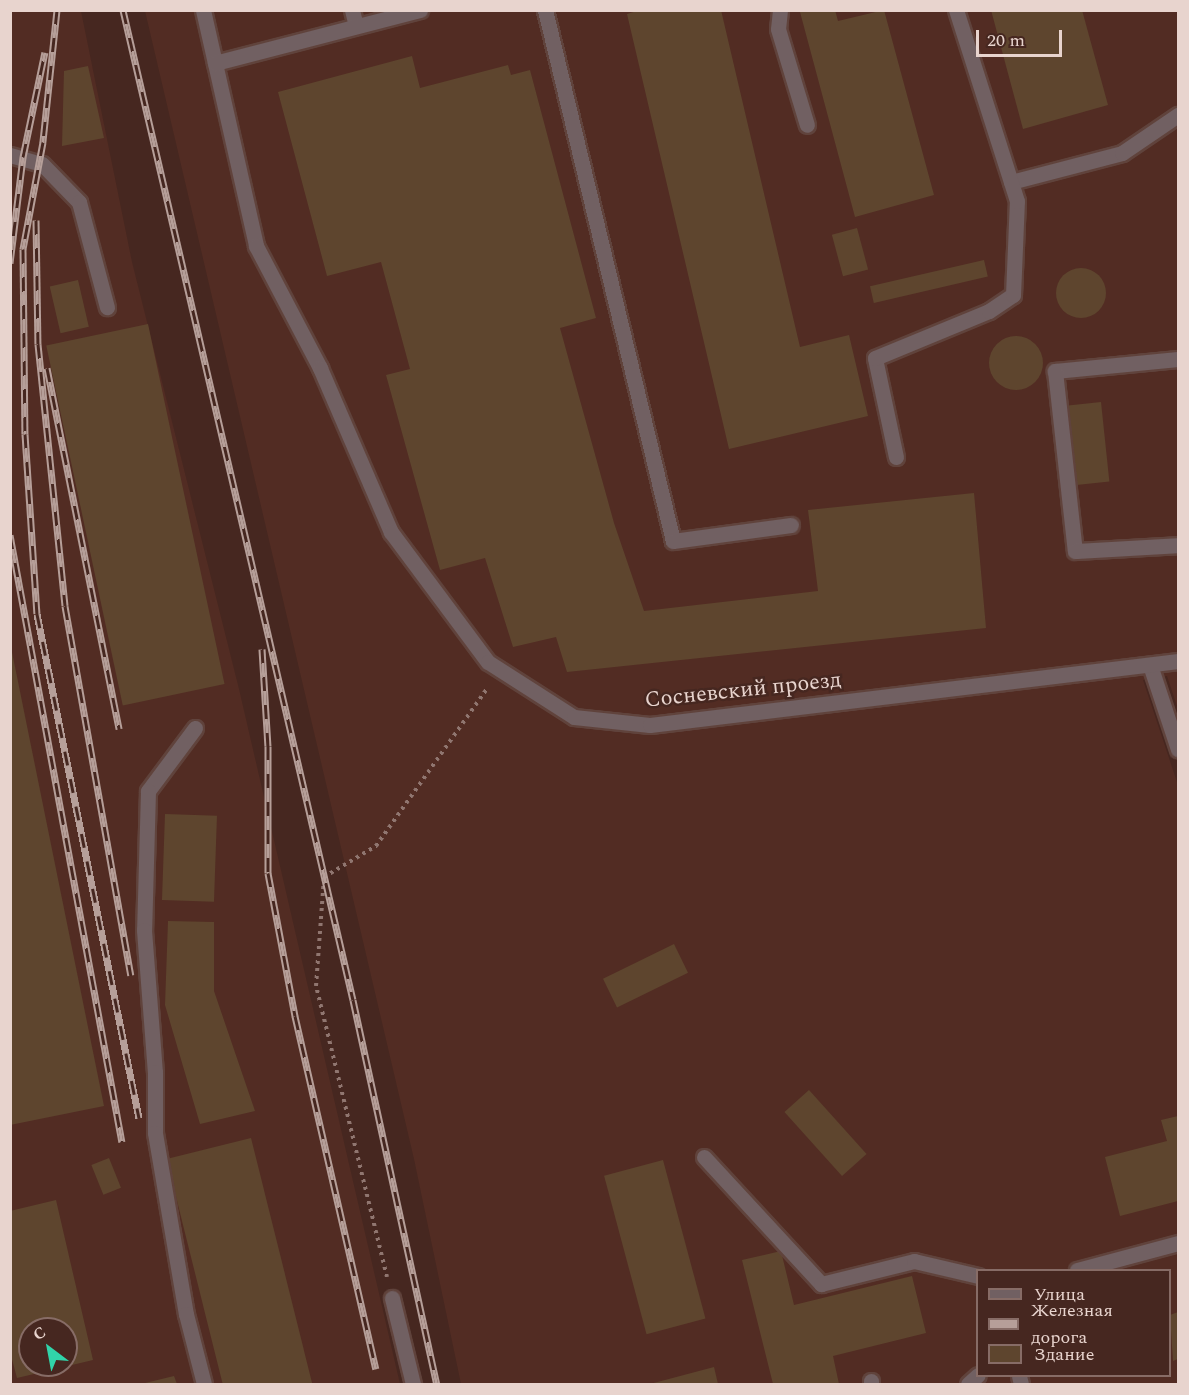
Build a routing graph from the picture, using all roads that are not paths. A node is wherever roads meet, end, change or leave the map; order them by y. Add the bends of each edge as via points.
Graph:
1 (203, 10) edge
2 (352, 10) edge
3 (420, 10) edge
4 (545, 10) edge
5 (780, 10) edge
6 (956, 10) edge
7 (356, 26) junction
8 (215, 63) junction
9 (1179, 115) edge
10 (807, 125) dead end
11 (10, 155) edge
12 (1011, 182) junction
13 (107, 307) dead end
14 (1179, 359) edge
15 (896, 457) dead end
16 (791, 525) dead end
17 (1179, 545) edge
18 (1179, 661) edge
19 (1150, 665) junction
20 (195, 728) dead end
21 (1179, 749) edge
22 (704, 1157) dead end
23 (1179, 1242) edge
24 (1076, 1269) edge
25 (976, 1276) edge
26 (392, 1298) road end
27 (204, 1384) edge
28 (413, 1384) edge

1 - 8 street, Сосневский проезд
2 - 7 street
3 - 7 street
4 - 16 street via 673,541
5 - 10 street via 778,29
6 - 12 street
7 - 8 street
8 - 19 street, Сосневский проезд via 256,246 321,368 391,532 488,662 574,717 650,725
9 - 12 street via 1122,153
11 - 13 street via 42,164 79,202
12 - 15 street via 1017,201 1013,295 989,311 875,358
14 - 17 street via 1055,371 1075,551
18 - 19 street, Сосневский проезд
19 - 21 street
20 - 27 street via 148,791 144,930 155,1072 155,1133 186,1314
22 - 25 street via 821,1284 914,1261
23 - 24 street
26 - 28 street

